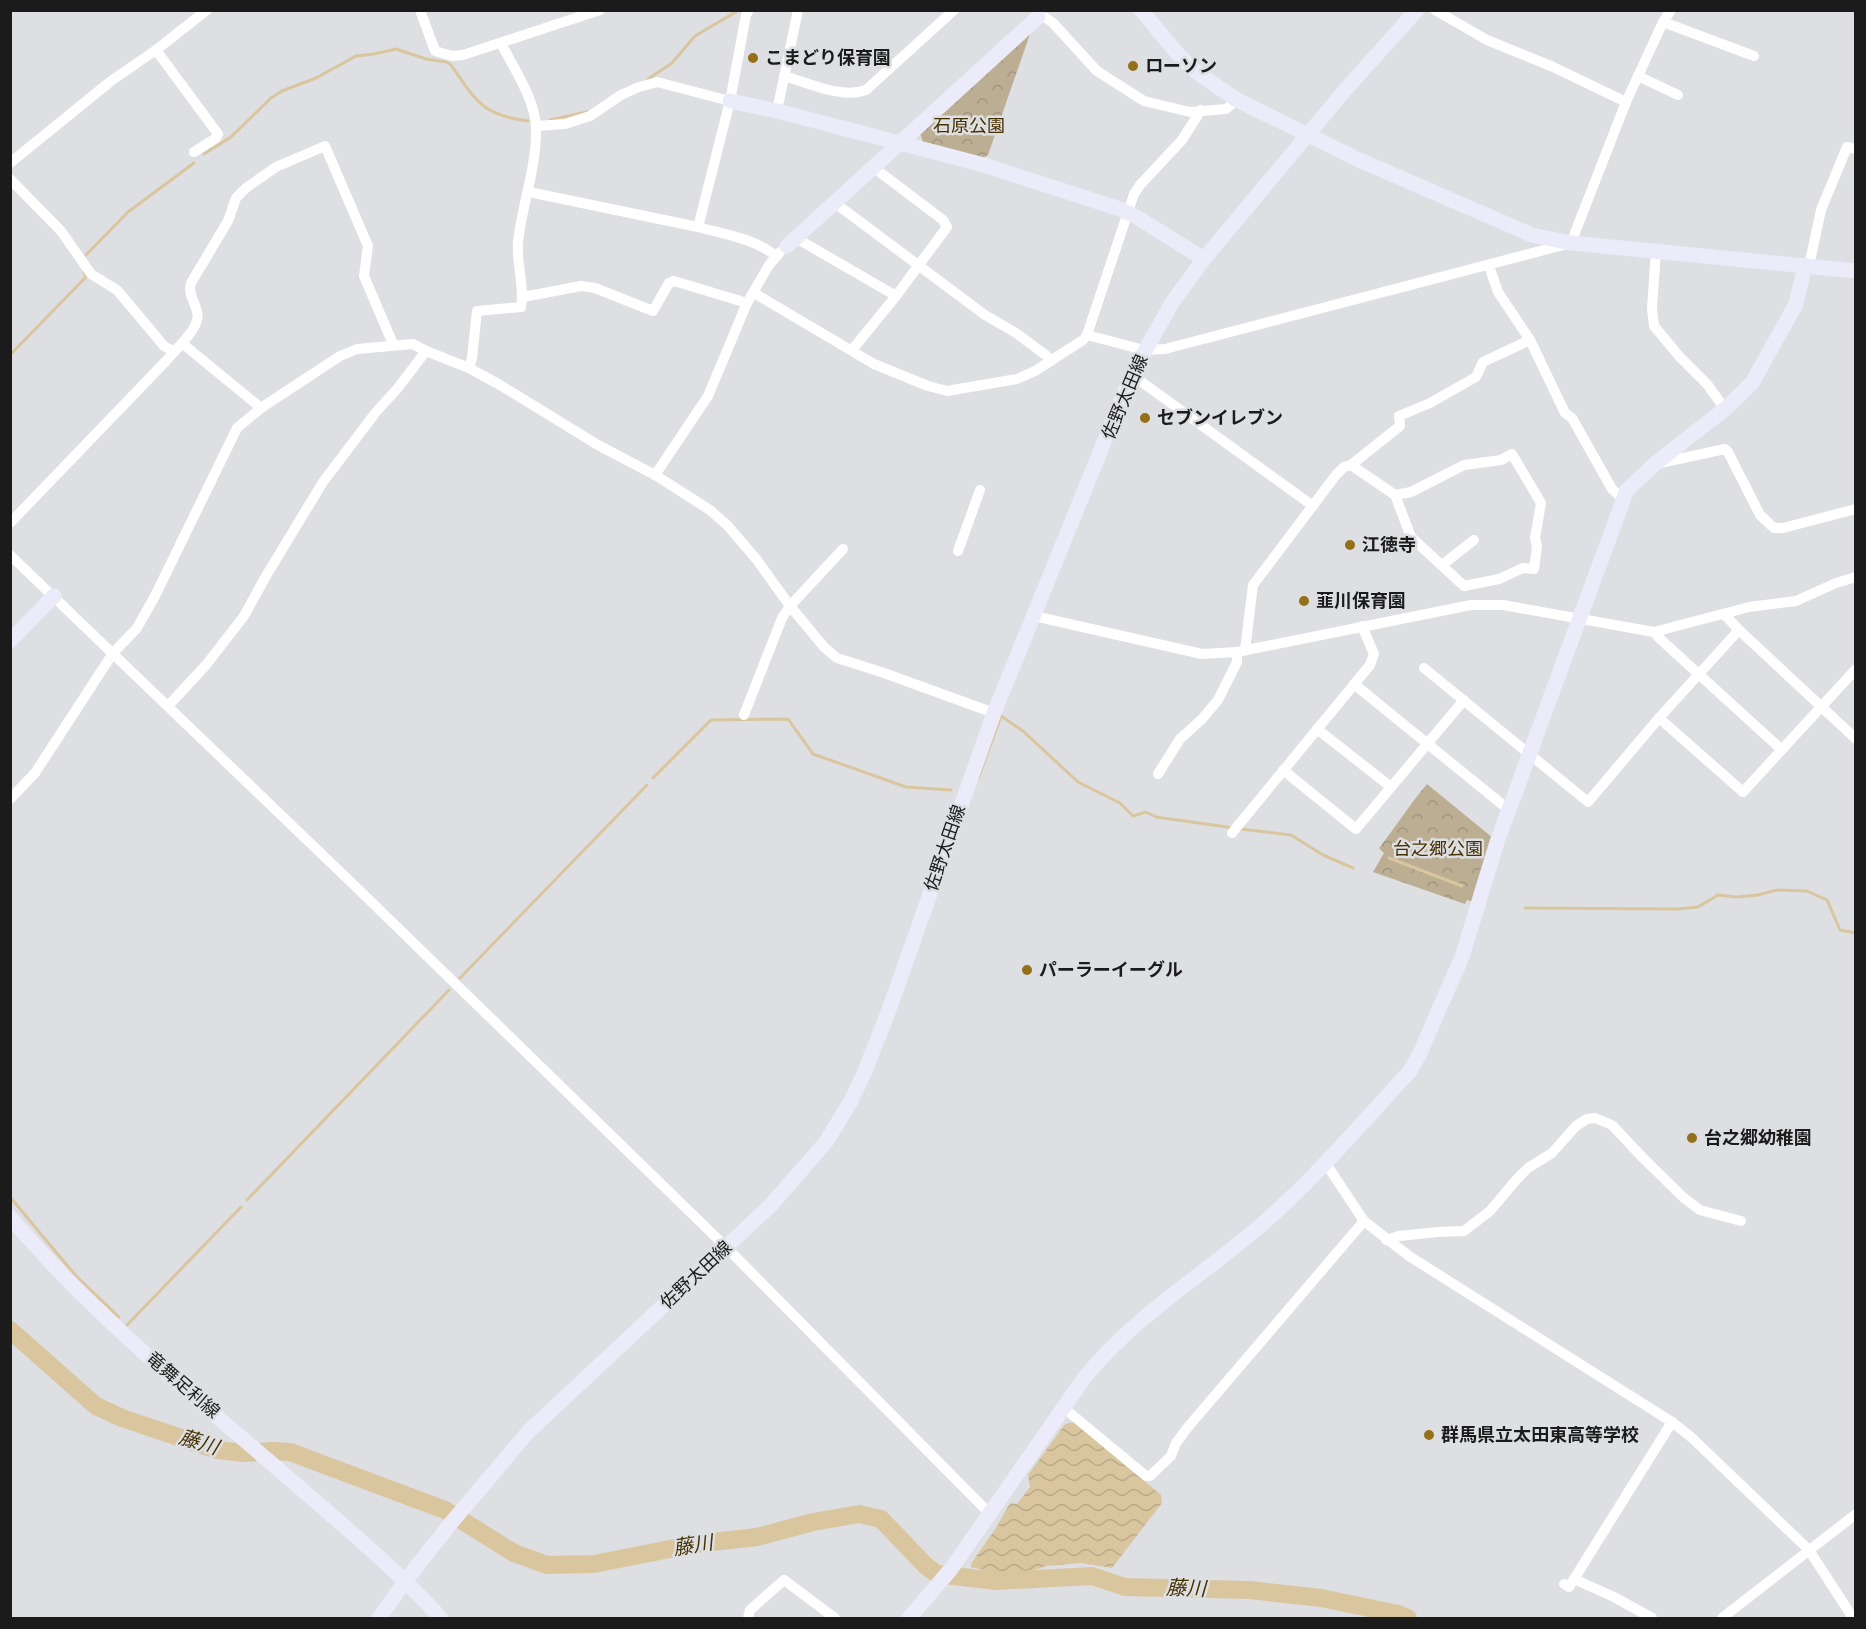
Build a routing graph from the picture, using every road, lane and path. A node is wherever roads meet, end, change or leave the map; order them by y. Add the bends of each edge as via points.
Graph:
1 (207, 10) edge
2 (420, 10) edge
3 (600, 10) edge
4 (749, 10) edge
5 (798, 10) edge
6 (954, 10) edge
7 (1141, 10) edge
8 (1417, 10) edge
9 (1434, 10) edge
10 (1671, 10) edge
11 (1039, 14) edge
12 (1663, 22) junction
13 (501, 43) junction
14 (156, 50) junction
15 (1754, 56) dead end
16 (784, 76) junction
17 (1638, 76) junction
18 (1678, 95) dead end
19 (1237, 99) junction
20 (730, 101) junction
21 (1626, 102) junction
22 (1201, 110) junction
23 (777, 111) junction
24 (537, 126) junction
25 (1308, 134) junction
26 (900, 142) junction
27 (1856, 149) edge
28 (194, 152) dead end
29 (10, 163) edge
30 (873, 167) junction
31 (10, 179) edge
32 (529, 192) junction
33 (835, 203) junction
34 (1128, 213) junction
35 (698, 227) junction
36 (1571, 243) junction
37 (786, 246) junction
38 (1656, 250) junction
39 (1204, 259) junction
40 (919, 265) junction
41 (1489, 266) junction
42 (1807, 266) junction
43 (1856, 272) edge
44 (896, 296) junction
45 (523, 297) junction
46 (751, 298) junction
47 (1087, 335) junction
48 (1530, 340) junction
49 (183, 344) junction
50 (393, 345) junction
51 (852, 350) junction
52 (1144, 350) junction
53 (173, 351) junction
54 (426, 351) junction
55 (1051, 361) junction
56 (469, 368) junction
57 (1131, 376) junction
58 (261, 408) junction
59 (1725, 409) junction
60 (1656, 463) junction
61 (1351, 465) junction
62 (655, 475) junction
63 (980, 490) dead end
64 (1395, 495) junction
65 (1623, 499) junction
66 (1312, 506) junction
67 (1856, 508) edge
68 (10, 523) edge
69 (1474, 540) dead end
70 (843, 549) dead end
71 (958, 551) dead end
72 (10, 555) edge
73 (1442, 565) junction
74 (1856, 577) edge
75 (1469, 585) junction
76 (54, 596) junction
77 (1471, 604) junction
78 (790, 606) junction
79 (1724, 614) junction
80 (1034, 616) junction
81 (1579, 619) junction
82 (1362, 626) junction
83 (1739, 630) junction
84 (1654, 632) junction
85 (10, 641) edge
86 (1241, 651) junction
87 (113, 654) junction
88 (1424, 668) dead end
89 (1856, 669) edge
90 (1699, 674) junction
91 (1354, 684) junction
92 (1464, 700) junction
93 (168, 706) junction
94 (1822, 707) junction
95 (994, 713) junction
96 (744, 715) dead end
97 (1659, 718) junction
98 (1317, 729) junction
99 (1856, 739) edge
100 (1427, 744) junction
101 (1782, 750) junction
102 (1529, 755) junction
103 (1283, 770) junction
104 (1158, 774) dead end
105 (1391, 787) junction
106 (10, 799) edge
107 (1509, 810) junction
108 (1235, 829) dead end
109 (1325, 1162) junction
110 (10, 1217) edge
111 (1364, 1221) junction
112 (1742, 1221) dead end
113 (1386, 1240) junction
114 (726, 1247) junction
115 (1064, 1408) junction
116 (1672, 1422) junction
117 (990, 1514) junction
118 (1856, 1514) edge
119 (1809, 1550) junction
120 (406, 1580) junction
121 (379, 1618) edge
122 (441, 1618) edge
123 (748, 1618) edge
124 (835, 1618) edge
125 (909, 1618) edge
126 (1652, 1618) edge
127 (1722, 1618) edge
128 (1853, 1618) edge

1 - 14 street
2 - 13 street via 435,51 440,54 463,55
3 - 13 street
4 - 20 street
5 - 16 street
6 - 16 street via 866,90 835,91
7 - 19 street via 1195,70
8 - 25 street, 佐野太田線
9 - 21 street via 1487,40
10 - 12 street
11 - 22 street via 1053,23 1097,71 1144,101 1182,111
11 - 26 street
12 - 15 street
12 - 17 street
13 - 24 street via 528,95
14 - 28 street via 218,134
14 - 29 street via 111,81
16 - 23 street
17 - 18 street
17 - 21 street
19 - 22 street via 1226,109
19 - 25 street
20 - 23 street
20 - 24 street via 657,82 621,95 590,116 565,124
20 - 35 street
21 - 36 street
22 - 34 street via 1182,140 1140,185
23 - 26 street
24 - 32 street
25 - 36 street via 1532,235
25 - 39 street, 佐野太田線
26 - 30 street
26 - 34 street via 989,166
27 - 42 street via 1847,147 1822,207
30 - 33 street
30 - 40 street via 946,223 945,231
31 - 53 street via 61,231 91,274 117,290 164,346
32 - 35 street
32 - 45 street via 518,244
33 - 37 street
33 - 40 street
34 - 39 street
34 - 47 street
35 - 37 street via 769,250
36 - 38 street
36 - 41 street
37 - 44 street
37 - 46 street
38 - 42 street
38 - 59 street via 1654,326
39 - 52 street, 佐野太田線
40 - 44 street
40 - 55 street
41 - 48 street via 1498,292
41 - 52 street via 1165,349
42 - 43 street
42 - 59 street via 1791,315 1752,383
44 - 51 street
45 - 46 street via 581,286 653,311 674,281
45 - 56 street via 521,307 477,312
46 - 51 street
46 - 62 street via 708,396
47 - 52 street
47 - 55 street
48 - 61 street via 1483,362 1476,377 1399,416 1400,426
48 - 65 street via 1564,413 1572,418 1612,489
49 - 50 street via 198,314 189,289 191,283 228,221 236,198 276,166 325,146 368,246 364,276
49 - 53 street
49 - 58 street
50 - 54 street via 413,344
50 - 58 street via 357,349 340,356
51 - 55 street via 874,364 947,391 1017,379
52 - 57 street, 佐野太田線
53 - 68 street
54 - 56 street
54 - 93 street via 323,482 244,616
56 - 62 street
57 - 66 street
57 - 80 street, 佐野太田線
58 - 87 street via 237,428 155,596 137,628
59 - 60 street
60 - 65 street via 1627,490
60 - 67 street via 1725,449 1760,515 1774,528
61 - 64 street
61 - 66 street via 1336,475
62 - 78 street via 728,526
63 - 71 street
64 - 73 street via 1411,537
64 - 75 street via 1411,492 1464,465 1501,460 1512,454 1541,503 1534,569 1523,568 1499,579
65 - 81 street
66 - 86 street via 1253,585
69 - 73 street
70 - 78 street
72 - 76 street
73 - 75 street via 1464,586
74 - 79 street via 1796,601
75 - 77 street
76 - 85 street
76 - 87 street
77 - 81 street via 1503,605
77 - 82 street
78 - 95 street via 837,658
78 - 96 street
79 - 83 street
79 - 84 street
80 - 86 street via 1202,654
80 - 95 street, 佐野太田線
81 - 84 street
81 - 102 street
82 - 86 street
82 - 91 street via 1374,654 1370,666
83 - 90 street
83 - 94 street
84 - 90 street
86 - 104 street via 1218,700 1180,739
87 - 93 street
87 - 106 street via 35,774
88 - 92 street
89 - 94 street
90 - 97 street
90 - 101 street
91 - 98 street
91 - 100 street
92 - 100 street
92 - 102 street
93 - 114 street
94 - 99 street
94 - 101 street
95 - 114 street, 佐野太田線 via 889,1010 851,1101 801,1173
97 - 101 street via 1743,792
97 - 102 street via 1588,802
98 - 103 street
98 - 105 street
100 - 105 street
100 - 107 street
102 - 107 street
103 - 105 street via 1356,829
103 - 108 street
107 - 109 street via 1462,957 1420,1053 1410,1071
109 - 111 street
109 - 115 street via 1276,1212 1102,1356
110 - 120 street, 竜舞足利線 via 64,1278
111 - 113 street
111 - 115 street via 1188,1427 1171,1456 1150,1476
112 - 113 street via 1700,1210 1612,1125 1594,1118 1576,1126 1552,1153 1528,1168 1490,1211 1464,1231
113 - 116 street
114 - 117 street
114 - 120 street, 佐野太田線 via 547,1412 505,1456
115 - 117 street
116 - 119 street
116 - 126 street via 1569,1582 1614,1597
117 - 125 street
118 - 119 street
119 - 127 street
119 - 128 street
120 - 121 street, 佐野太田線
120 - 122 street, 竜舞足利線
123 - 124 street via 750,1610 784,1580

